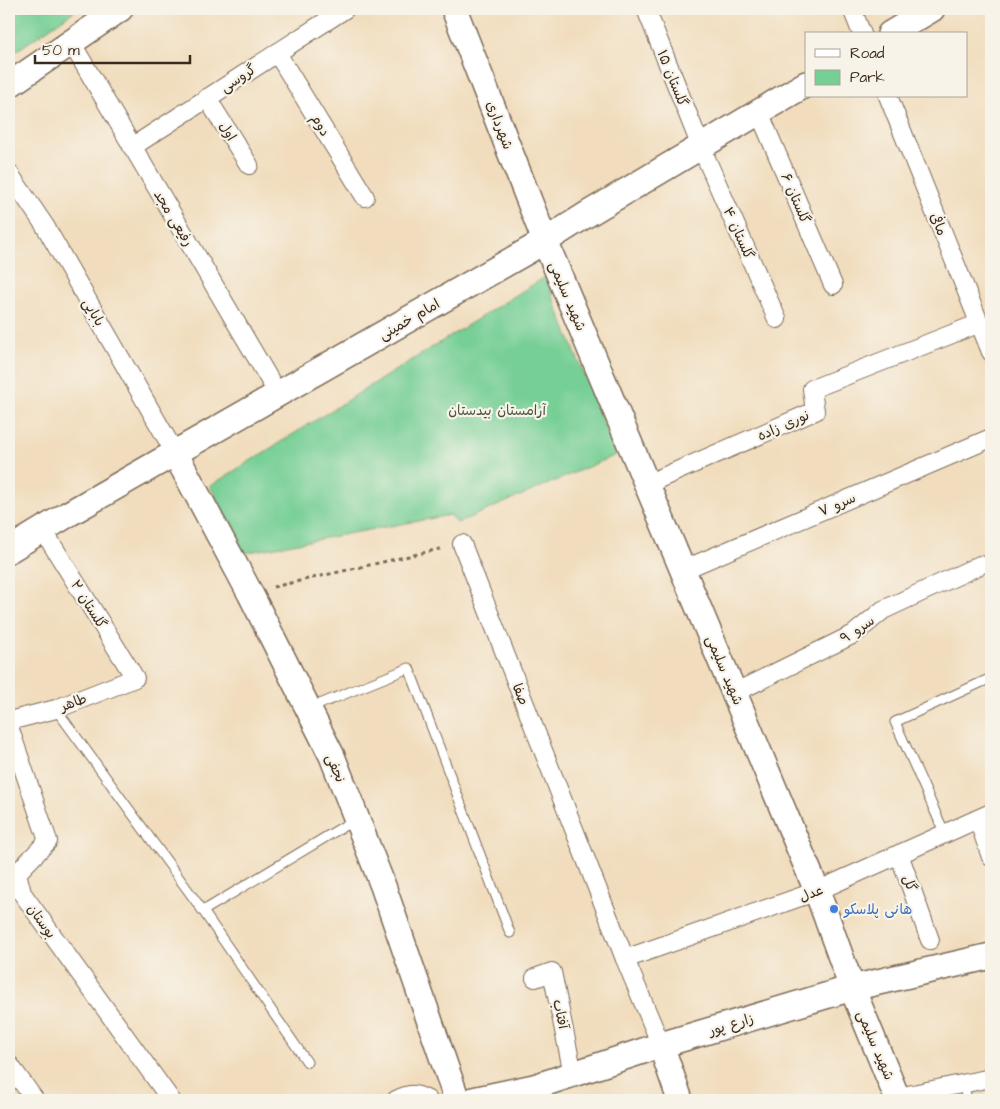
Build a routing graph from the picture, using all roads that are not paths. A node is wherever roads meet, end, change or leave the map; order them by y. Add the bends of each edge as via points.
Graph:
1 (120, 9) edge
2 (345, 9) edge
3 (454, 9) edge
4 (646, 9) edge
5 (852, 9) edge
6 (932, 9) edge
7 (861, 32) edge
8 (893, 32) edge
9 (71, 42) junction
10 (277, 53) junction
11 (9, 85) edge
12 (805, 85) edge
13 (207, 98) junction
14 (889, 98) edge
15 (759, 112) junction
16 (701, 146) junction
17 (132, 147) junction
18 (249, 165) dead end
19 (9, 173) edge
20 (365, 196) dead end
21 (545, 241) junction
22 (834, 285) dead end
23 (777, 319) dead end
24 (980, 323) junction
25 (991, 352) edge
26 (278, 394) junction
27 (991, 438) edge
28 (175, 453) junction
29 (647, 484) junction
30 (43, 530) junction
31 (462, 544) road end
32 (9, 550) edge
33 (980, 564) dead end
34 (683, 570) junction
35 (135, 678) joint
36 (991, 678) edge
37 (734, 694) junction
38 (56, 709) junction
39 (308, 709) junction
40 (9, 721) edge
41 (9, 727) edge
42 (985, 816) edge
43 (356, 818) junction
44 (945, 834) junction
45 (899, 854) junction
46 (991, 857) edge
47 (818, 891) junction
48 (203, 911) junction
49 (510, 933) dead end
50 (930, 940) dead end
51 (991, 956) edge
52 (626, 959) junction
53 (534, 978) dead end
54 (852, 988) junction
55 (661, 1045) junction
56 (307, 1062) dead end
57 (9, 1064) edge
58 (573, 1074) junction
59 (991, 1078) edge
60 (966, 1092) edge
61 (502, 1097) edge
62 (898, 1099) edge
63 (35, 1100) edge
64 (171, 1100) edge
65 (396, 1100) edge
66 (428, 1100) edge
67 (457, 1100) edge
68 (473, 1100) edge
69 (680, 1100) edge

1 - 9 street
2 - 10 street, گروسی
3 - 21 street, شهرداری
4 - 16 street, گلستان ۱۵
5 - 7 street
6 - 8 street
9 - 11 street
9 - 17 street, رفیعی مجد
10 - 13 street, گروسی
10 - 20 street, دوم
12 - 15 street, امام خمینی
13 - 17 street, گروسی
13 - 18 street, اول
14 - 24 street, مافی
15 - 16 street, امام خمینی
15 - 22 street, گلستان ۶
16 - 21 street, امام خمینی
16 - 23 street, گلستان ۴
17 - 26 street, رفیعی مجد
19 - 28 street, بابایی via 45,226
21 - 26 street, امام خمینی
21 - 29 street, شهید سلیمی
24 - 25 street, مافی
24 - 29 street, نوری زاده via 812,389 815,411
26 - 28 street, امام خمینی
27 - 34 street, سرو ۷
28 - 30 street, امام خمینی
28 - 39 street, نجفی
29 - 34 street, شهید سلیمی
30 - 32 street, امام خمینی
30 - 35 street, گلستان ۲
31 - 52 street, صفا
33 - 37 street, سرو ۹ via 883,610 854,634
34 - 37 street, شهید سلیمی
35 - 38 street, طاهر
36 - 44 lane via 895,722
37 - 47 street, شهید سلیمی
38 - 40 street, طاهر
38 - 48 lane
39 - 43 street, نجفی via 332,756
39 - 49 lane via 409,668
41 - 64 street, بوستان via 48,842 17,873 22,893
42 - 44 street, عدل
42 - 46 street
43 - 48 lane
43 - 67 street, نجفی
44 - 45 street, عدل
45 - 47 street, عدل
45 - 50 street, گل
47 - 52 street, عدل
47 - 54 street, شهید سلیمی
48 - 56 lane
51 - 54 street, زارع پور
52 - 55 street, صفا
53 - 58 street, آفتاب via 552,972
54 - 55 street, زارع پور
54 - 62 street, شهید سلیمی
55 - 58 street, زارع پور
55 - 69 street
57 - 63 street
58 - 61 street, زارع پور
59 - 60 street
60 - 62 street
61 - 68 street, زارع پور
65 - 66 street via 408,1094

